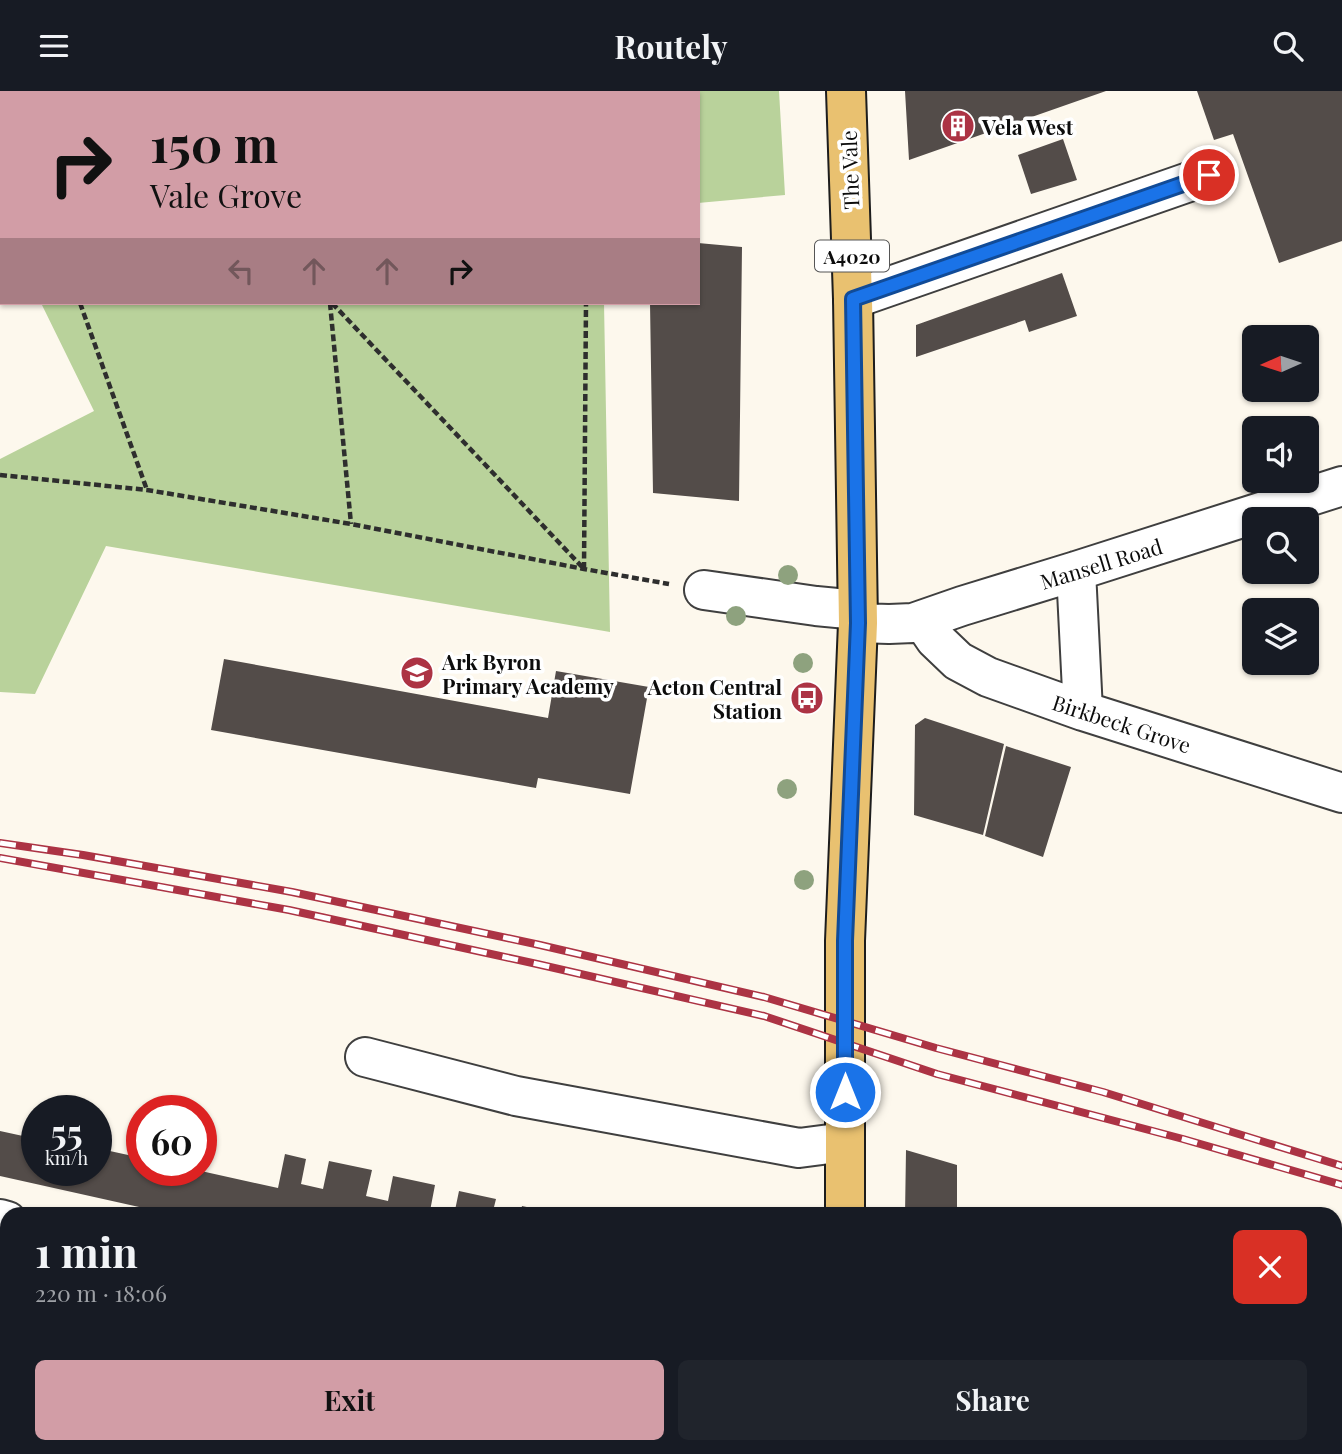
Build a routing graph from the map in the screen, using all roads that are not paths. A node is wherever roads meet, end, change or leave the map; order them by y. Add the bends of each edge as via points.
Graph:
1 (846, 91) edge
2 (1209, 175) dead end
3 (853, 299) junction
4 (1342, 486) edge
5 (1076, 572) junction
6 (704, 590) road end
7 (858, 616) junction
8 (922, 620) junction
9 (1083, 711) junction
10 (1342, 793) edge
11 (365, 1057) dead end
12 (845, 1142) junction
13 (845, 1207) edge

1 - 3 main road, The Vale / A4020
2 - 3 street
3 - 7 main road, The Vale / A4020
4 - 5 street, Mansell Road
5 - 8 street, Mansell Road
5 - 9 street
6 - 7 street, Mansell Road
7 - 8 street, Mansell Road via 901,624
7 - 12 main road, The Vale / A4020 via 845,941
8 - 9 street, Birkbeck Grove via 958,661 988,677
9 - 10 street, Birkbeck Grove
11 - 12 street via 516,1096 799,1148
12 - 13 main road, The Vale / A4020

